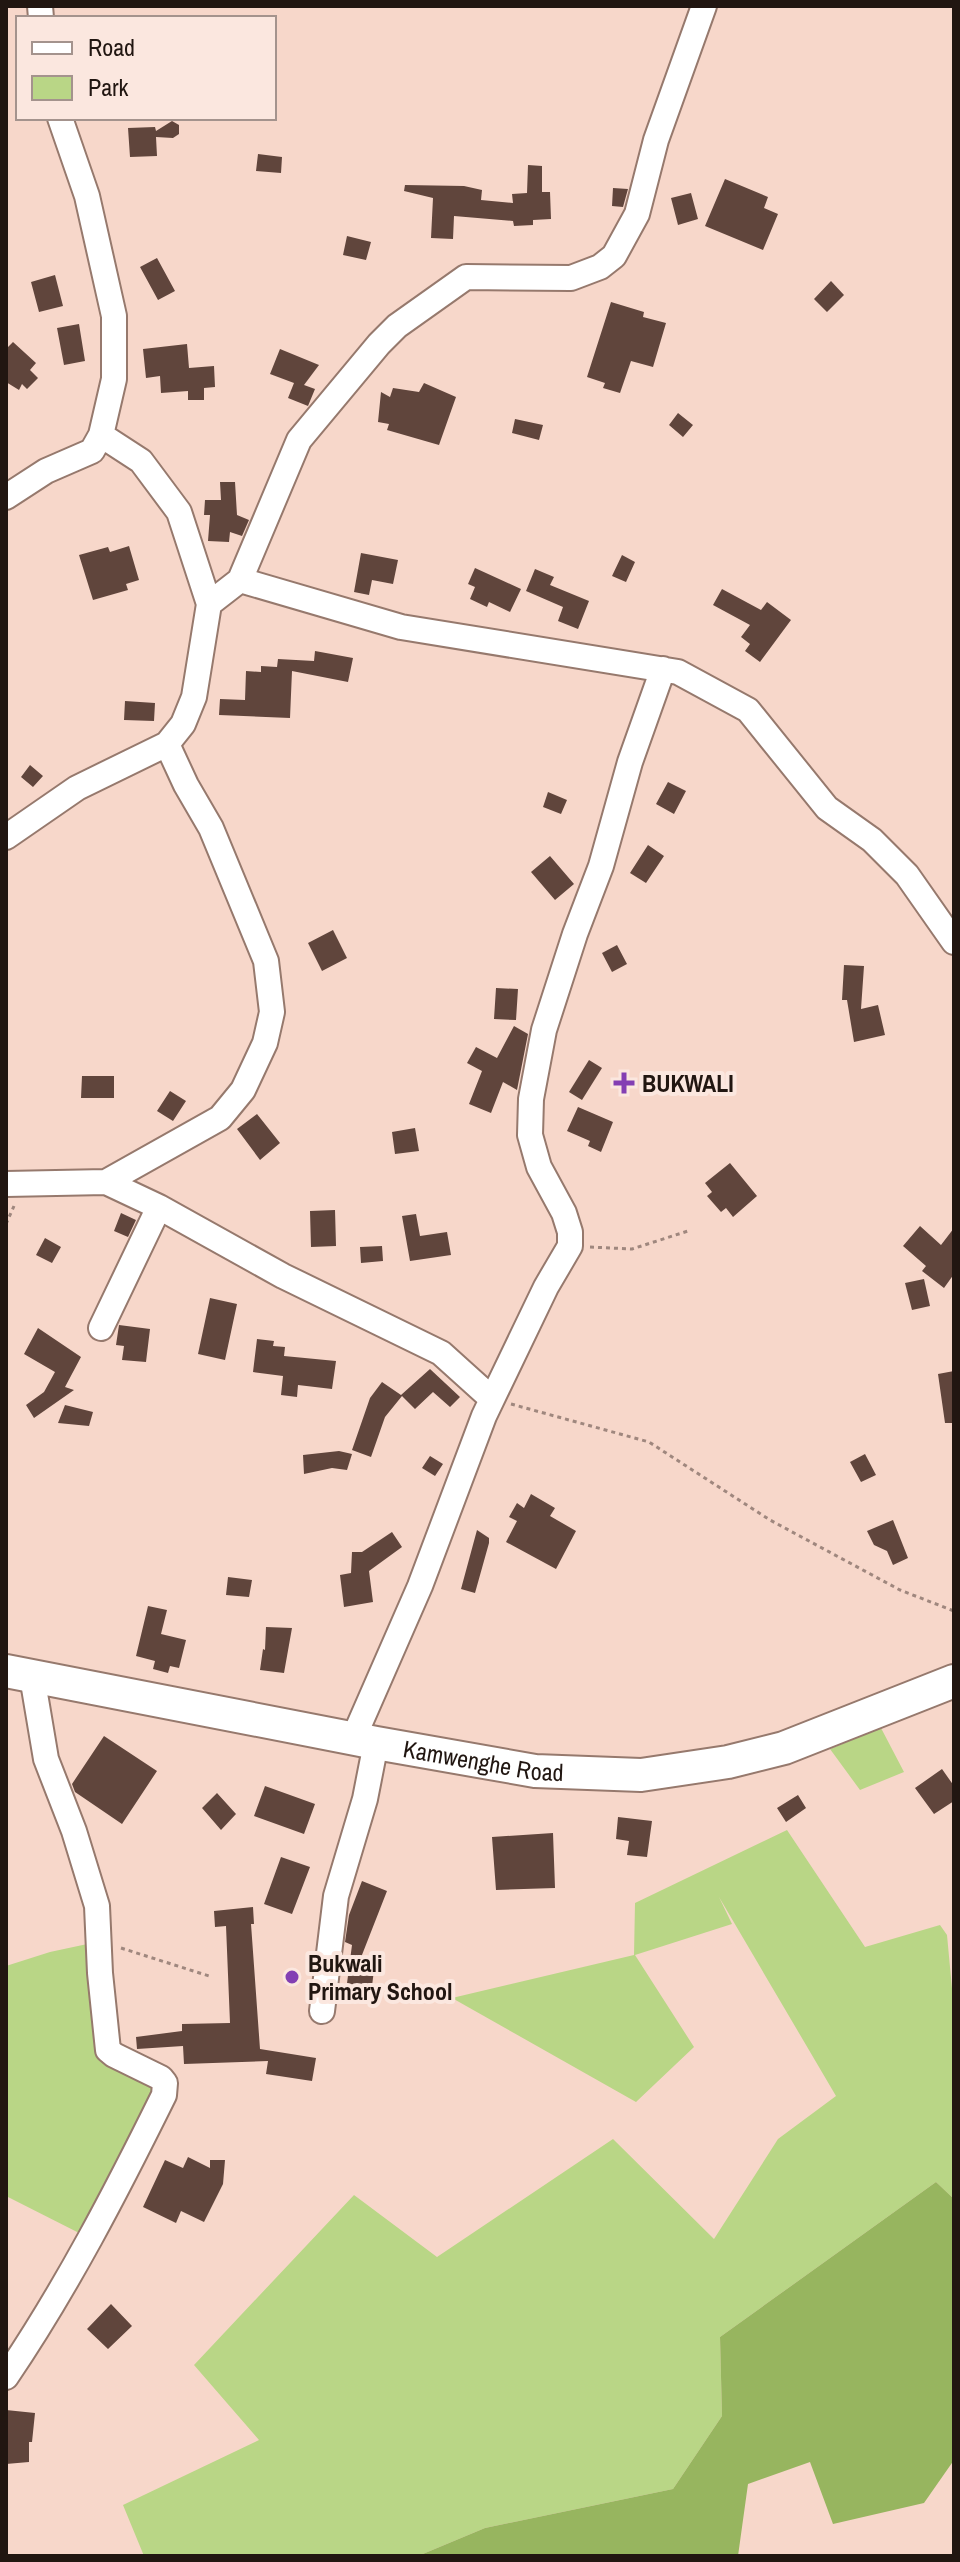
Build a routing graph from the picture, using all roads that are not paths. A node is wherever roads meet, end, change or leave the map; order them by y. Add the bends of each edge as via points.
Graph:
1 (704, 6) edge
2 (61, 120) edge
3 (101, 435) junction
4 (6, 497) edge
5 (240, 580) junction
6 (209, 604) junction
7 (663, 669) junction
8 (167, 744) junction
9 (6, 837) edge
10 (954, 942) edge
11 (106, 1182) junction
12 (6, 1184) edge
13 (159, 1207) junction
14 (101, 1328) dead end
15 (492, 1399) junction
16 (19, 1673) edge
17 (954, 1681) edge
18 (364, 1741) junction
19 (322, 2011) dead end
20 (6, 2377) edge

1 - 5 street via 656,140 639,209 614,256 571,278 466,277 387,334 299,440
2 - 3 street via 87,196 114,316 114,379
3 - 4 street via 92,451 46,471
3 - 6 street via 141,461 179,512
5 - 6 street
5 - 7 street via 401,627
6 - 8 street via 194,697
7 - 10 street via 748,710 827,808 872,840 907,875
7 - 15 street via 544,1030 531,1099 530,1135 539,1167 564,1213 570,1246
8 - 9 street via 77,788
8 - 11 street via 211,828 266,961 272,1012 265,1043 243,1090 220,1118
11 - 12 street
11 - 13 street
13 - 14 street
13 - 15 street via 283,1276 441,1353
15 - 18 street
16 - 18 main road, Kamwenghe Road
16 - 20 street via 97,1906 108,2050 165,2083 164,2095 98,2227
17 - 18 main road, Kamwenghe Road via 784,1748 641,1775 535,1771
18 - 19 street via 365,1799 336,1896

